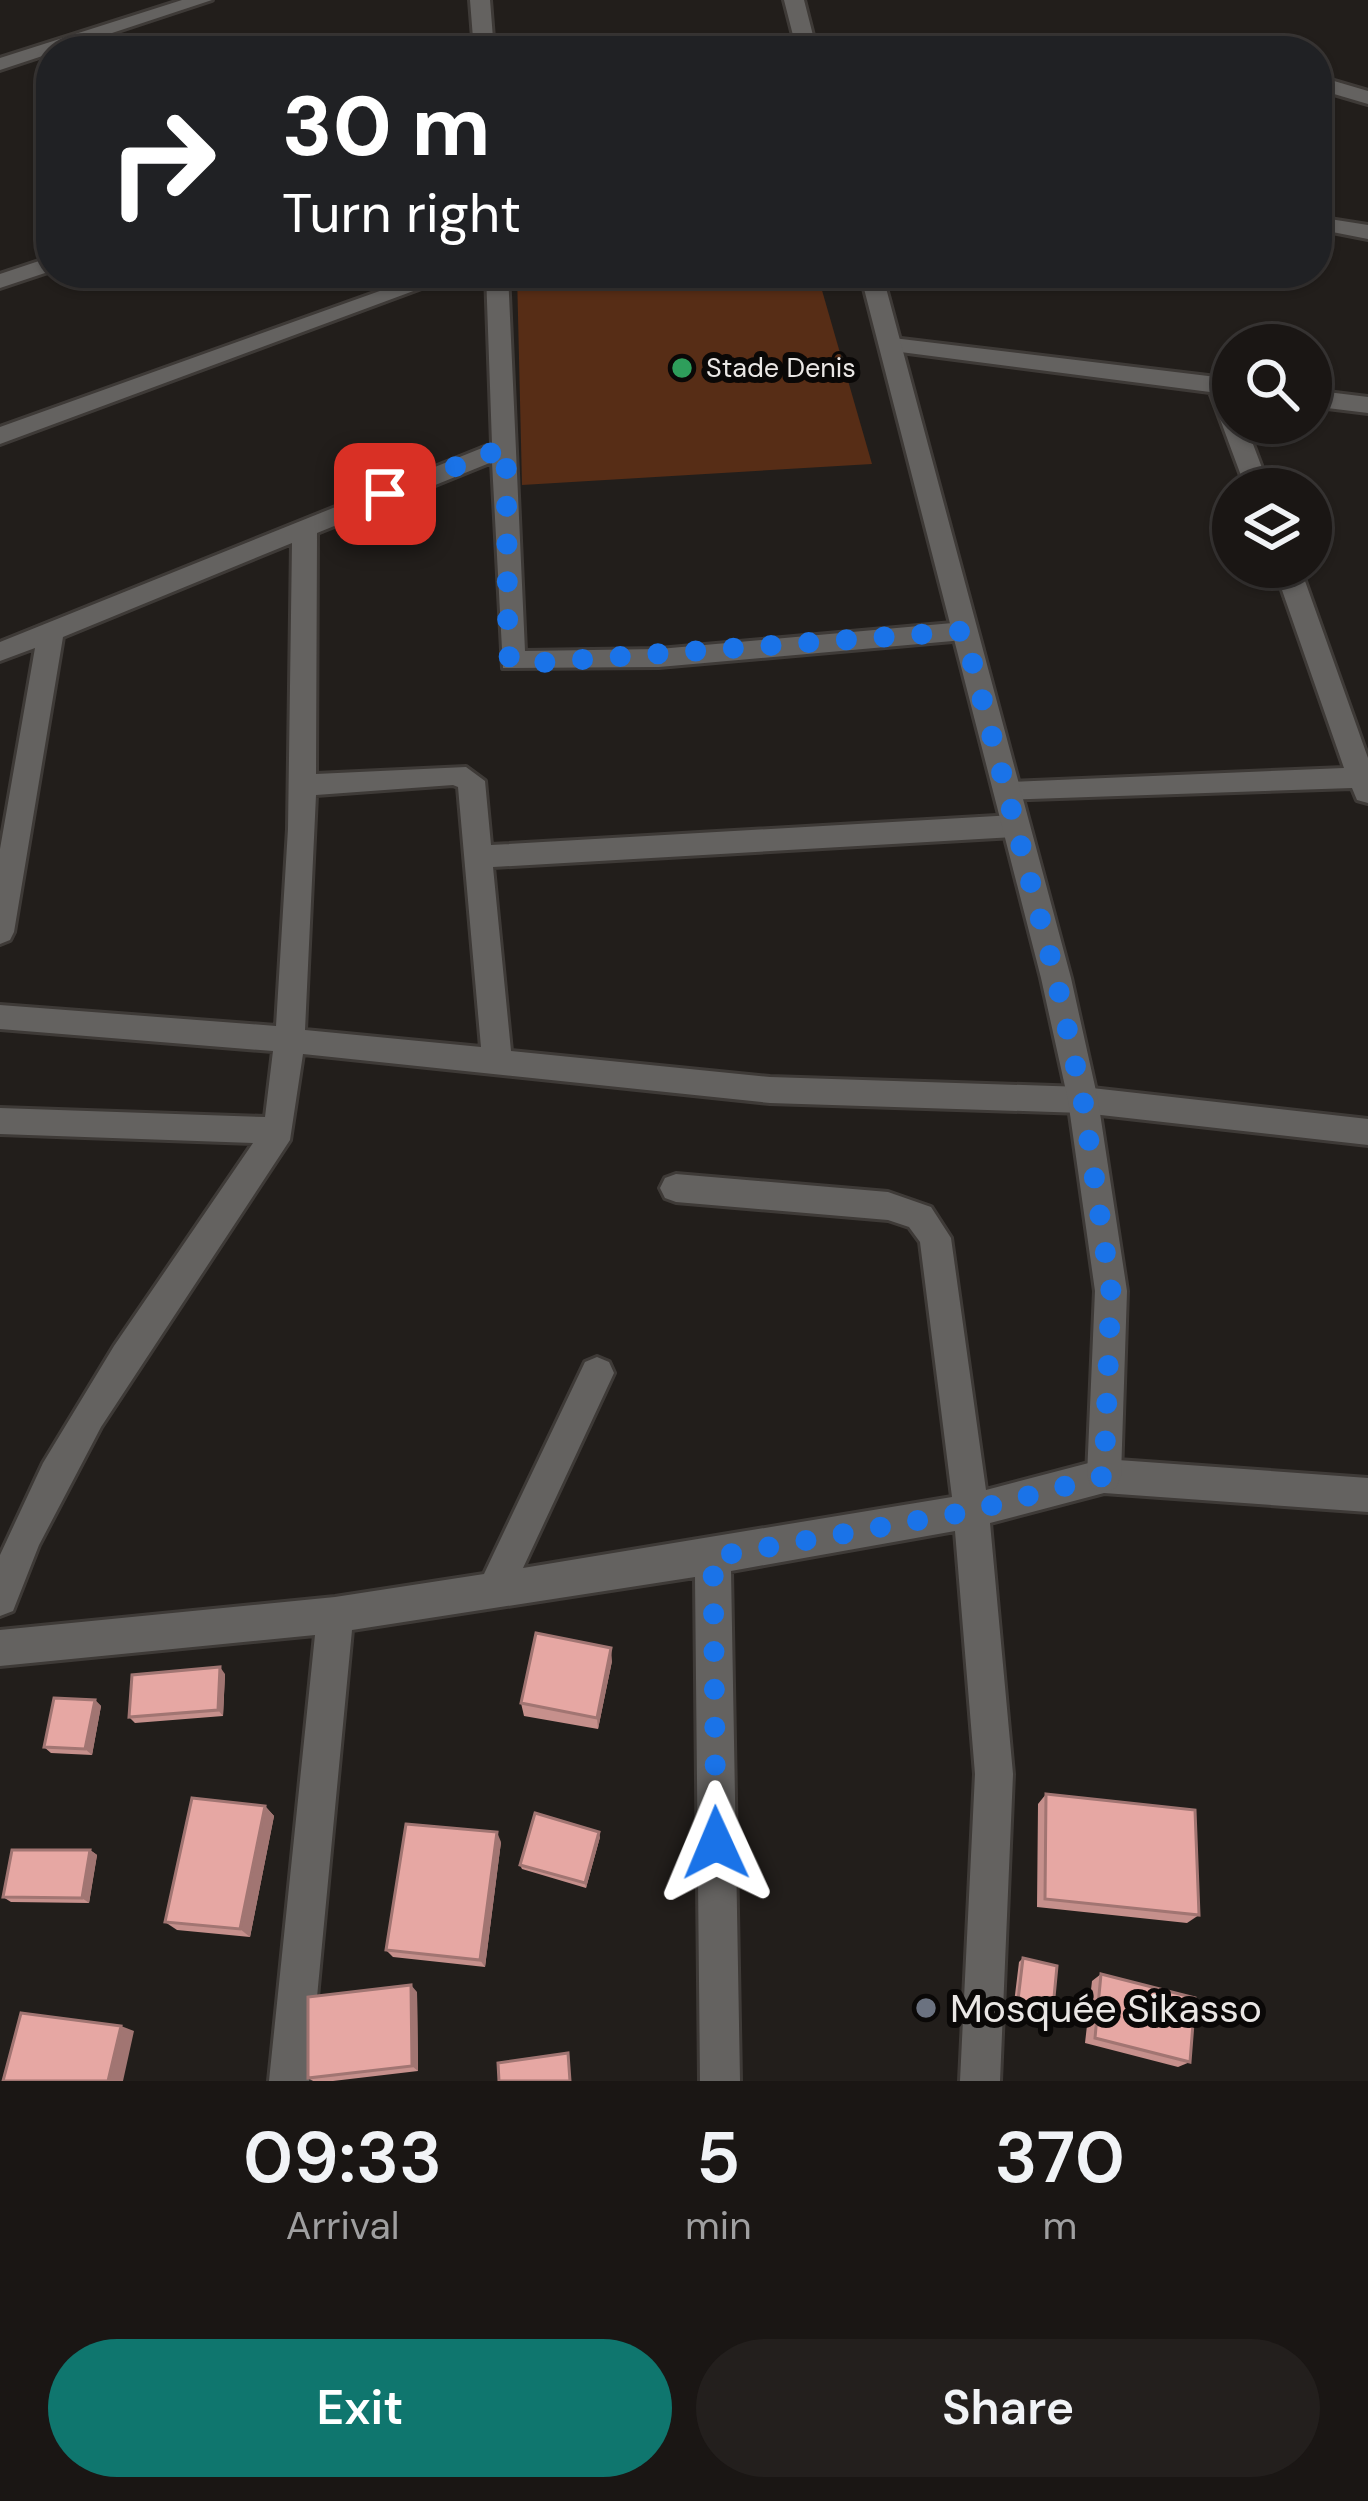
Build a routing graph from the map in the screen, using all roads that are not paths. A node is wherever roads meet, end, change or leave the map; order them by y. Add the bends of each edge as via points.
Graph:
1 (202, 0) edge
2 (480, 0) edge
3 (794, 0) edge
4 (88, 36) edge
5 (483, 36) edge
6 (803, 36) edge
7 (36, 53) edge
8 (0, 64) edge
9 (1332, 87) edge
10 (1368, 98) edge
11 (1332, 226) edge
12 (1368, 232) edge
13 (36, 269) edge
14 (0, 281) edge
15 (409, 288) edge
16 (498, 288) edge
17 (876, 288) edge
18 (893, 345) junction
19 (1212, 384) edge
20 (1332, 401) edge
21 (1368, 405) edge
22 (0, 436) edge
23 (506, 447) junction
24 (305, 526) junction
25 (1295, 588) edge
26 (52, 631) junction
27 (964, 631) junction
28 (0, 652) edge
29 (1366, 783) edge
30 (303, 785) junction
31 (1008, 793) junction
32 (1014, 826) junction
33 (478, 857) junction
34 (0, 932) edge
35 (0, 1017) edge
36 (292, 1042) junction
37 (496, 1063) junction
38 (1083, 1100) junction
39 (0, 1121) edge
40 (279, 1131) junction
41 (1368, 1132) edge
42 (676, 1188) dead end
43 (598, 1373) dead end
44 (1104, 1476) junction
45 (1368, 1495) edge
46 (971, 1511) junction
47 (713, 1557) junction
48 (496, 1590) junction
49 (0, 1598) edge
50 (335, 1615) junction
51 (0, 1648) edge
52 (290, 2081) edge
53 (720, 2081) edge
54 (980, 2081) edge

1 - 4 street
2 - 5 street
3 - 6 street
7 - 8 street
9 - 10 street
11 - 12 street
13 - 14 street
15 - 22 street
16 - 23 street
17 - 18 street
18 - 19 street
18 - 27 street
20 - 21 street
23 - 24 street
23 - 27 street via 512,662 659,658
24 - 26 street
24 - 30 street
25 - 29 street
26 - 28 street
26 - 34 street
27 - 31 street
29 - 31 street
30 - 33 street via 464,776 471,781
30 - 36 street
31 - 32 street
32 - 33 street
32 - 38 street
33 - 37 street
35 - 36 street
36 - 37 street
36 - 40 street
37 - 38 street via 770,1090
38 - 41 street
38 - 44 street via 1111,1291
39 - 40 street
40 - 49 street via 89,1420 22,1537
42 - 46 street via 888,1206 920,1217 935,1238
43 - 48 street
44 - 45 street
44 - 46 street
46 - 47 street
46 - 54 street via 994,1774
47 - 48 street
47 - 53 street
48 - 50 street
50 - 51 street
50 - 52 street

